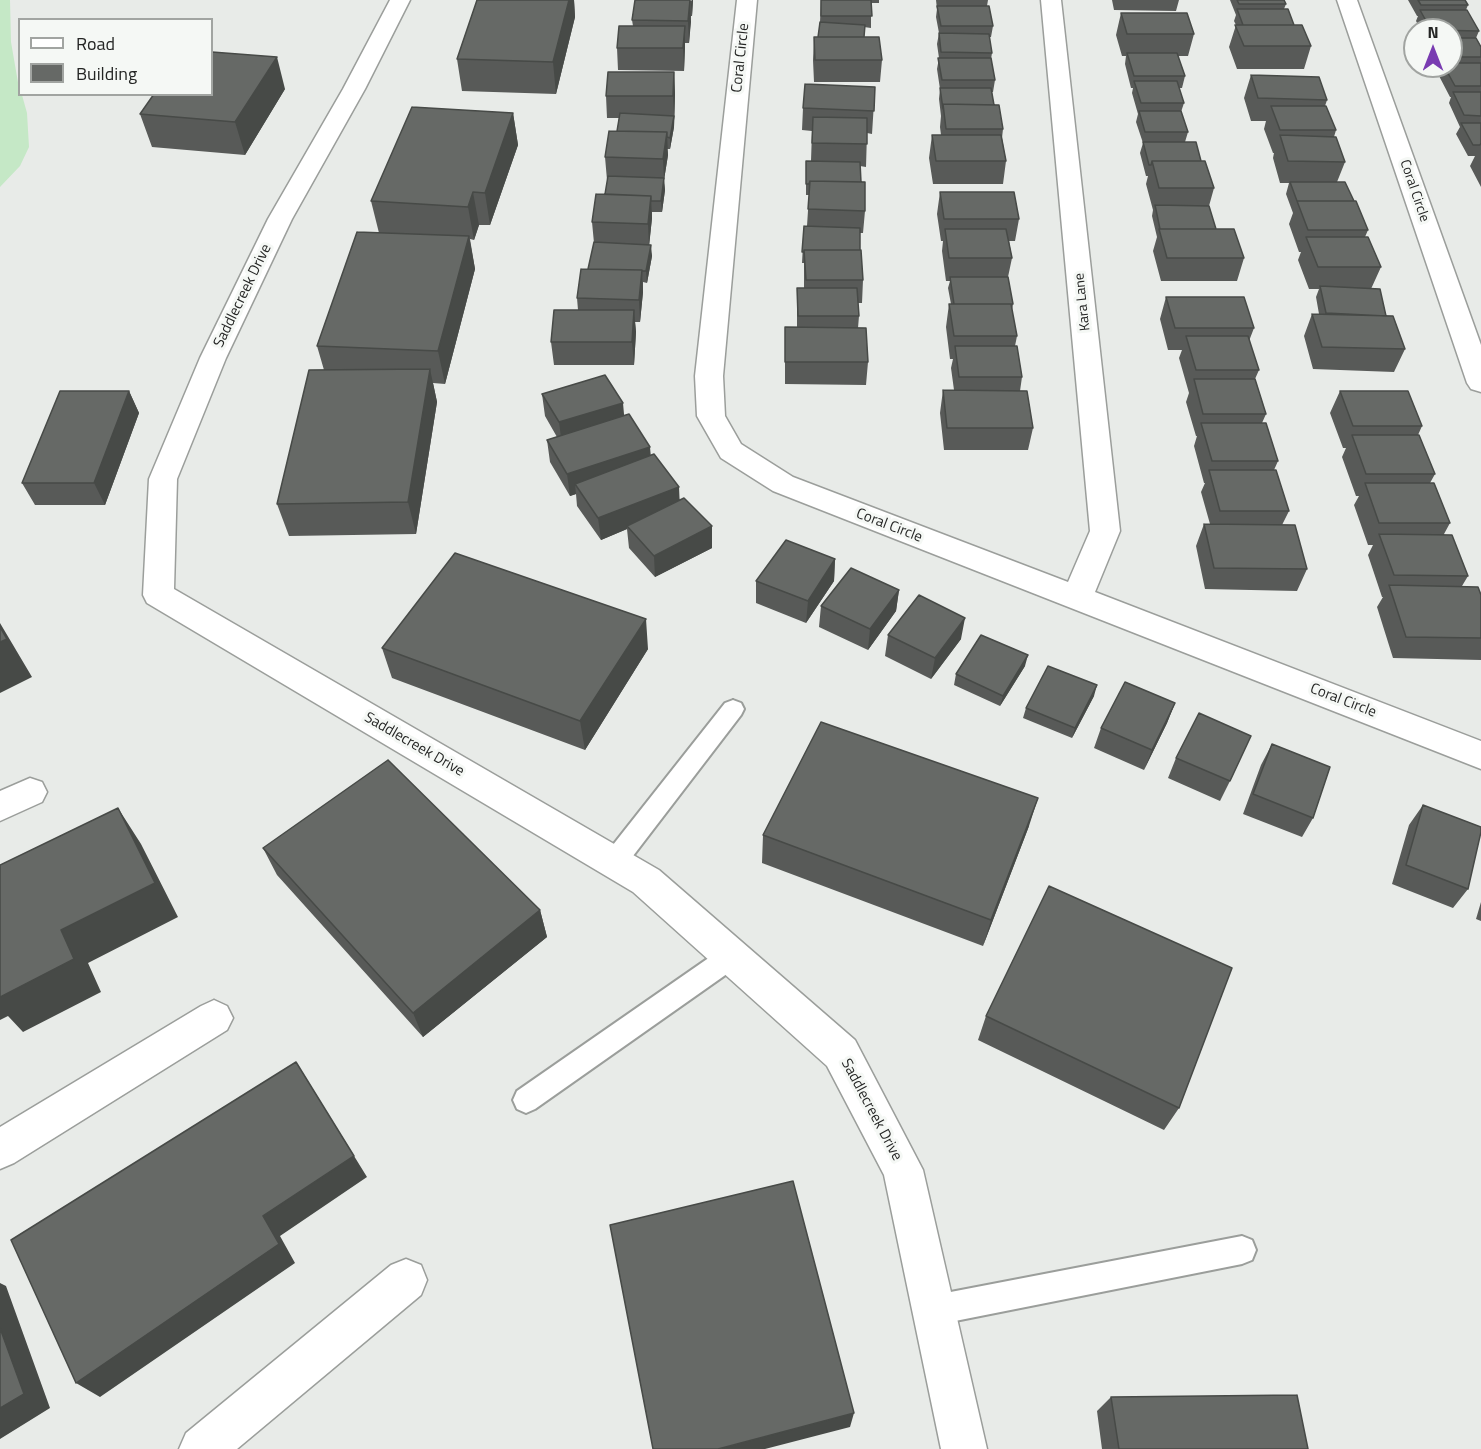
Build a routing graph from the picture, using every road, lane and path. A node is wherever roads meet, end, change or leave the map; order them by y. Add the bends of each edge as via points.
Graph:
1 (400, 0) edge
2 (747, 0) edge
3 (1051, 0) edge
4 (1347, 0) edge
5 (1481, 383) edge
6 (1077, 598) junction
7 (733, 709) dead end
8 (1481, 755) edge
9 (30, 792) dead end
10 (0, 807) edge
11 (614, 862) junction
12 (732, 956) junction
13 (214, 1018) dead end
14 (526, 1100) dead end
15 (0, 1149) edge
16 (1242, 1250) dead end
17 (406, 1280) dead end
18 (935, 1310) junction
19 (223, 1442) edge
20 (964, 1449) edge

1 - 11 street, Saddlecreek Drive via 280,219 213,358 163,479 158,595
2 - 6 street, Coral Circle via 709,376 711,416 731,452 783,484
3 - 6 street, Kara Lane via 1105,531
4 - 5 street, Coral Circle
6 - 8 street, Coral Circle
7 - 11 lane
9 - 10 street
11 - 12 street, Saddlecreek Drive via 646,881
12 - 14 lane
12 - 18 street, Saddlecreek Drive via 841,1053 903,1170
13 - 15 street
16 - 18 lane
17 - 19 street
18 - 20 street, Saddlecreek Drive

